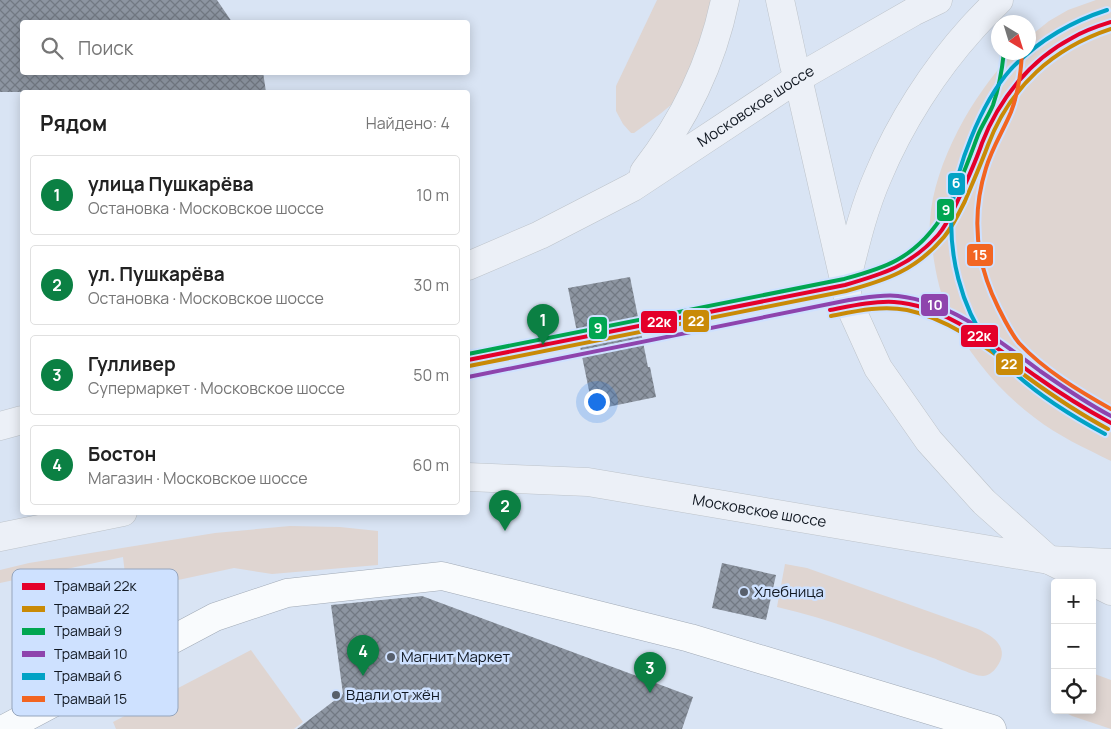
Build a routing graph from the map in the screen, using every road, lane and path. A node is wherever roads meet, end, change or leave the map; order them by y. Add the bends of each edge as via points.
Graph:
1 (725, 0) edge
2 (780, 0) edge
3 (938, 0) edge
4 (999, 0) edge
5 (798, 78) junction
6 (633, 188) junction
7 (470, 265) edge
8 (845, 285) junction
9 (20, 421) edge
10 (0, 426) edge
11 (470, 477) edge
12 (108, 515) edge
13 (0, 537) edge
14 (1049, 560) junction
15 (1111, 563) edge
16 (1111, 591) edge
17 (178, 637) edge
18 (28, 716) edge
19 (4, 729) edge
20 (992, 729) edge

1 - 6 main road via 706,66 686,109 662,150
2 - 5 main road
3 - 5 main road, Московское шоссе
4 - 8 main road via 937,71 897,136 864,215
5 - 6 main road, Московское шоссе
5 - 8 main road
6 - 7 main road, Московское шоссе via 540,235
8 - 14 main road via 850,306 878,368 929,441 984,502
9 - 10 main road
11 - 14 main road, Московское шоссе via 588,482
12 - 13 main road
14 - 15 main road
14 - 16 main road
17 - 20 street via 215,617 287,593 442,576 690,638
18 - 19 street

